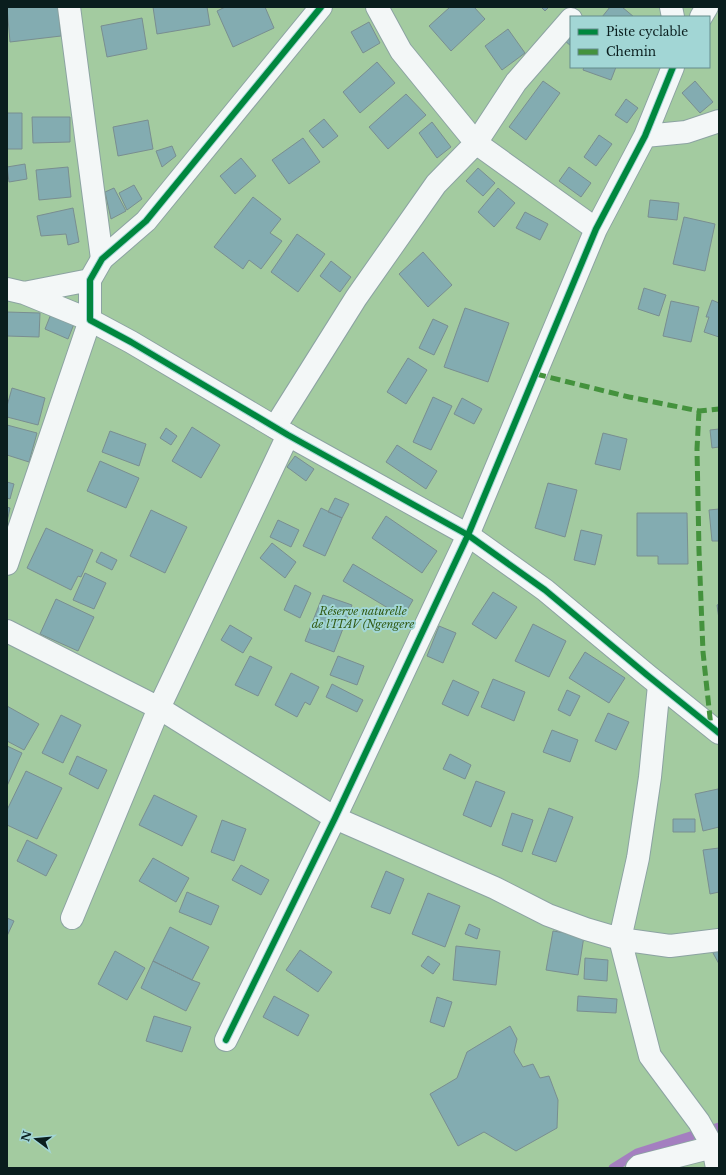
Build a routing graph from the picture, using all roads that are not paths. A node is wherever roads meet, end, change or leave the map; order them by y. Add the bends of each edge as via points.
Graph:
1 (69, 7) edge
2 (321, 7) edge
3 (377, 7) edge
4 (583, 7) edge
5 (707, 7) edge
6 (574, 16) edge
7 (702, 16) edge
8 (570, 20) edge
9 (673, 68) edge
10 (719, 121) edge
11 (645, 136) junction
12 (476, 143) junction
13 (596, 229) junction
14 (102, 259) junction
15 (90, 280) junction
16 (15, 291) edge
17 (90, 320) junction
18 (282, 431) junction
19 (468, 535) junction
20 (7, 564) edge
21 (7, 631) edge
22 (659, 685) junction
23 (159, 708) junction
24 (719, 733) edge
25 (335, 818) junction
26 (72, 918) dead end
27 (620, 939) junction
28 (719, 940) edge
29 (226, 1040) dead end
30 (713, 1147) junction
31 (636, 1168) edge
32 (717, 1168) edge

1 - 14 street
2 - 14 street via 146,221
3 - 12 street via 401,51
4 - 6 street
5 - 7 street
8 - 12 street via 516,82
9 - 11 street
10 - 11 street via 686,132
11 - 13 street
12 - 13 street
12 - 18 street via 436,184 360,292
13 - 19 street
14 - 15 street
15 - 16 street
15 - 17 street
16 - 17 street
17 - 18 street
17 - 20 street
18 - 19 street
18 - 23 street
19 - 22 street via 545,590
19 - 25 street
21 - 23 street
22 - 24 street
22 - 27 street via 640,844
23 - 25 street
23 - 26 street
25 - 27 street via 495,888 548,915
25 - 29 street
27 - 28 street via 670,946
27 - 30 street via 650,1056
30 - 31 street
30 - 32 street

